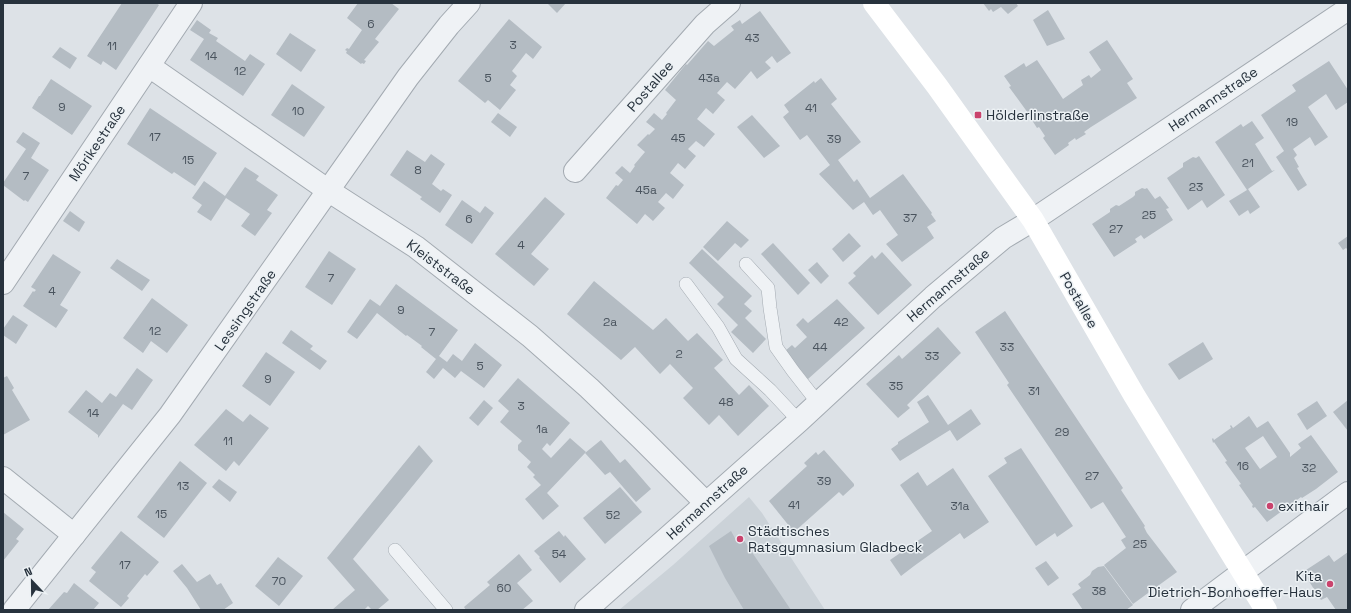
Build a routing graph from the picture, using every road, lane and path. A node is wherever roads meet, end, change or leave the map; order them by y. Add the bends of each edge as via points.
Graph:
1 (191, 3) edge
2 (469, 3) edge
3 (729, 3) edge
4 (874, 3) edge
5 (1348, 9) edge
6 (149, 66) junction
7 (575, 171) dead end
8 (329, 191) junction
9 (1033, 220) junction
10 (746, 264) dead end
11 (3, 283) edge
12 (686, 284) dead end
13 (818, 403) junction
14 (799, 421) junction
15 (3, 478) edge
16 (1348, 493) edge
17 (706, 503) junction
18 (74, 535) junction
19 (395, 550) dead end
20 (1242, 573) junction
21 (14, 610) edge
22 (446, 610) edge
23 (586, 610) edge
24 (1192, 610) edge
25 (1266, 610) edge

1 - 6 street, Mörikestraße
2 - 8 street, Lessingstraße via 408,77
3 - 7 street, Postallee via 705,24
4 - 9 street, Postallee
5 - 9 street, Hermannstraße
6 - 8 street, Kleiststraße
6 - 11 street, Mörikestraße
8 - 17 street, Kleiststraße via 416,246 530,336 600,399
8 - 18 street, Lessingstraße via 170,415
9 - 13 street, Hermannstraße via 1002,238 933,297
9 - 20 street, Postallee via 1134,395
10 - 13 lane via 768,288 776,347
12 - 14 lane via 718,327 736,359
13 - 14 street, Hermannstraße
14 - 17 street, Hermannstraße
15 - 18 street
16 - 20 street
17 - 23 street, Hermannstraße
18 - 21 street, Lessingstraße
19 - 22 lane
20 - 24 street
20 - 25 street, Postallee

